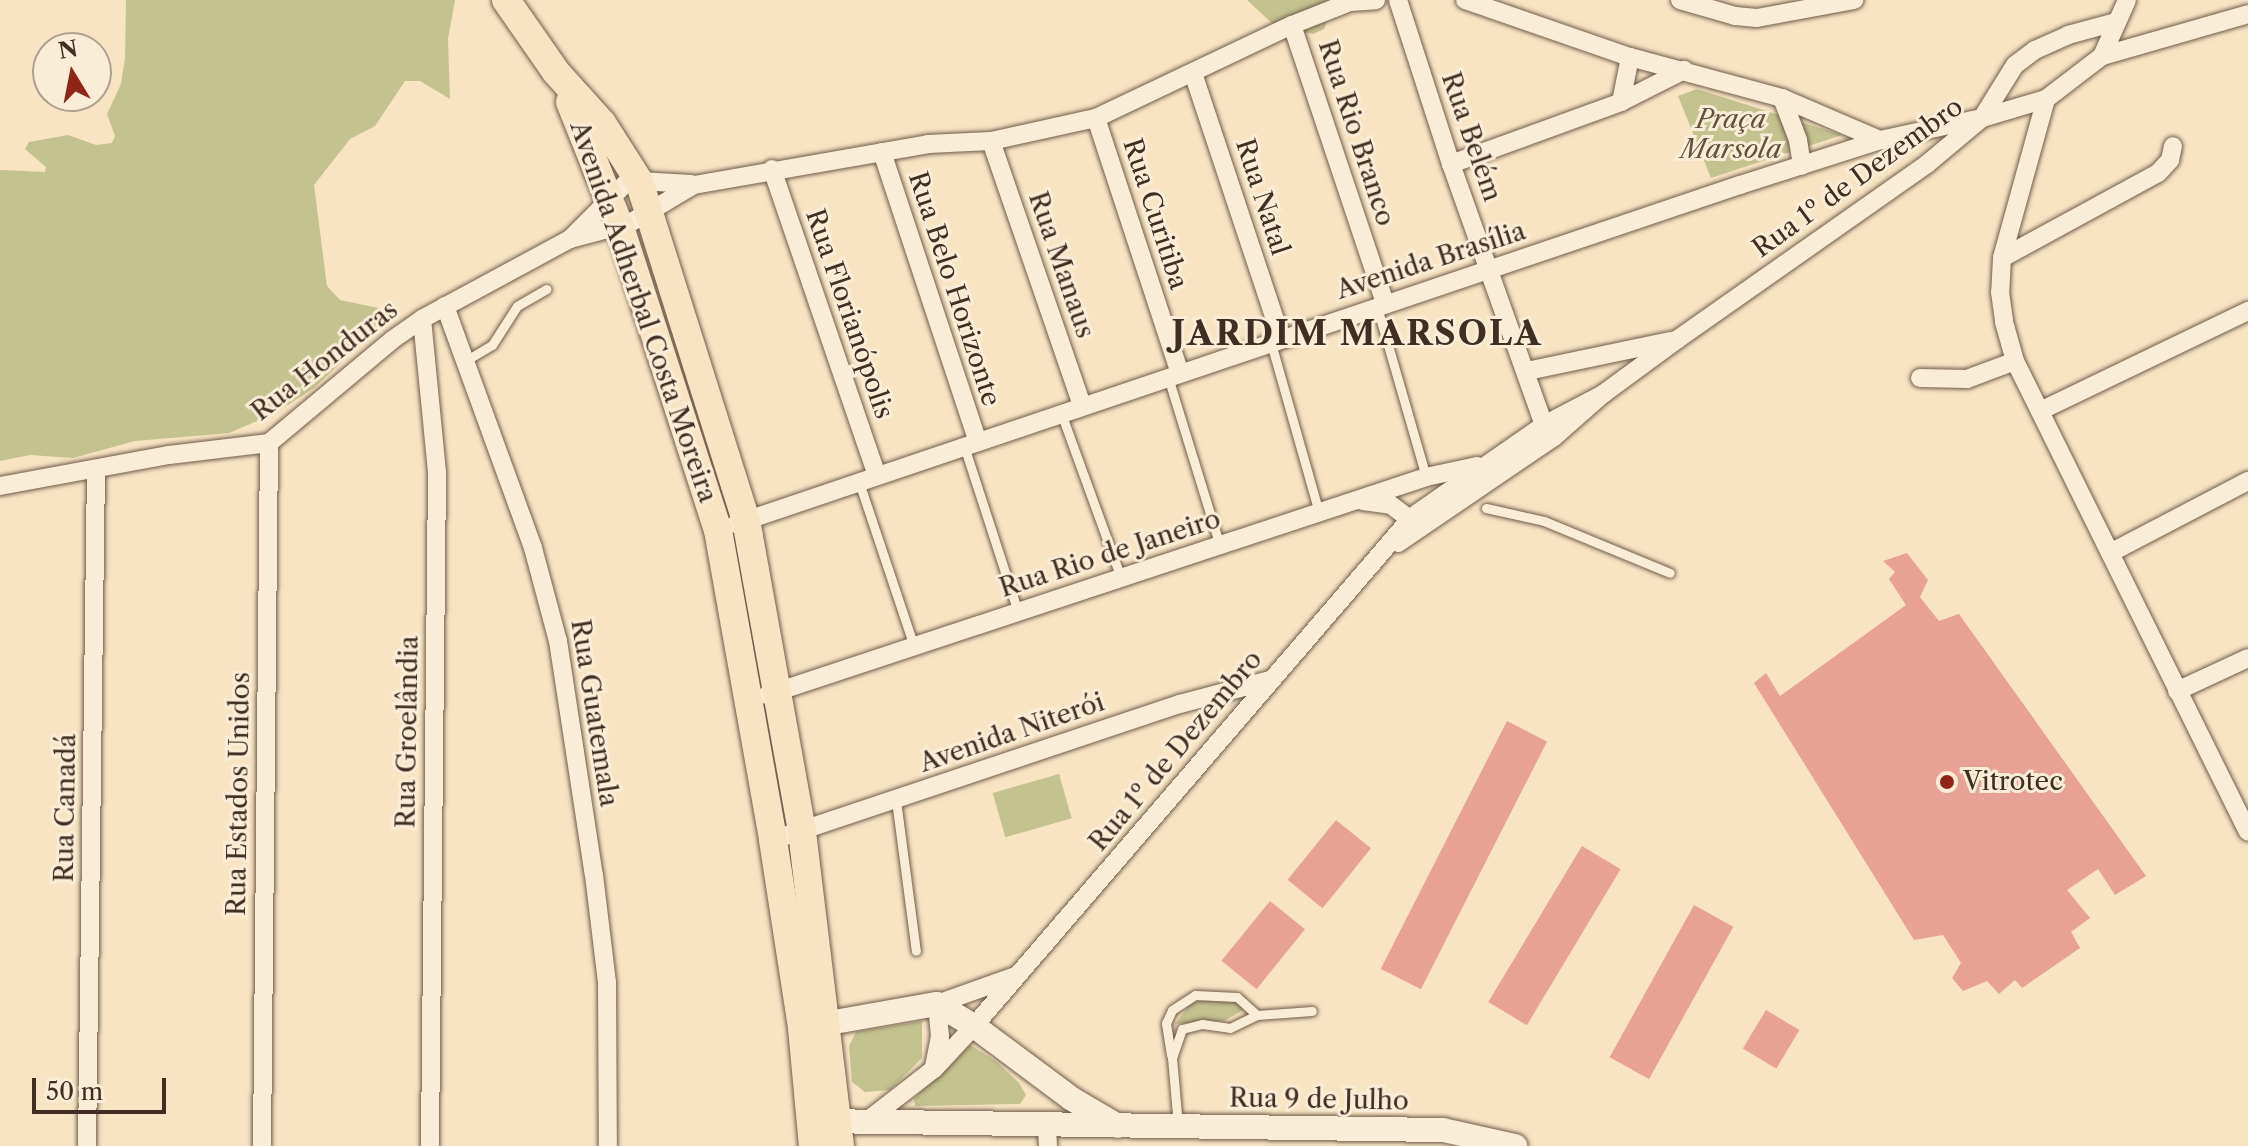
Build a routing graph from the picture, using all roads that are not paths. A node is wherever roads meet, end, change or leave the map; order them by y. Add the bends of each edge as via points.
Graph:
1 (506, 0) edge
2 (1376, 0) edge
3 (1398, 0) edge
4 (1465, 0) edge
5 (1854, 0) edge
6 (2127, 0) edge
7 (1688, 1) edge
8 (2248, 14) edge
9 (2116, 22) junction
10 (1292, 25) junction
11 (2102, 56) junction
12 (1630, 57) junction
13 (1684, 70) junction
14 (556, 72) junction
15 (1193, 73) junction
16 (1782, 98) junction
17 (2046, 99) junction
18 (1621, 102) junction
19 (1096, 118) junction
20 (1982, 118) junction
21 (1880, 140) junction
22 (991, 141) junction
23 (2173, 146) dead end
24 (882, 152) junction
25 (1451, 164) junction
26 (1802, 166) junction
27 (772, 169) junction
28 (639, 181) junction
29 (694, 185) junction
30 (609, 197) junction
31 (650, 211) junction
32 (620, 227) junction
33 (570, 239) junction
34 (2002, 258) junction
35 (1490, 270) junction
36 (546, 289) dead end
37 (1381, 304) junction
38 (445, 306) junction
39 (2248, 311) edge
40 (422, 319) junction
41 (1678, 339) junction
42 (1276, 340) junction
43 (465, 361) junction
44 (2015, 361) junction
45 (1527, 371) junction
46 (1174, 375) junction
47 (1920, 378) dead end
48 (1603, 394) junction
49 (1082, 406) junction
50 (2040, 411) junction
51 (1061, 413) junction
52 (1544, 425) junction
53 (269, 443) junction
54 (971, 444) junction
55 (1488, 463) junction
56 (1511, 466) junction
57 (96, 470) junction
58 (877, 476) junction
59 (1418, 480) junction
60 (2248, 481) edge
61 (859, 482) junction
62 (0, 486) edge
63 (1356, 501) junction
64 (1486, 508) dead end
65 (1319, 513) junction
66 (1411, 519) junction
67 (746, 520) junction
68 (718, 530) junction
69 (1220, 546) junction
70 (2110, 553) junction
71 (1670, 573) dead end
72 (1121, 578) junction
73 (1018, 612) junction
74 (914, 646) junction
75 (2248, 658) edge
76 (1270, 680) junction
77 (778, 691) junction
78 (2177, 691) junction
79 (749, 700) junction
80 (896, 800) junction
81 (802, 832) junction
82 (2248, 832) edge
83 (773, 840) junction
84 (916, 951) dead end
85 (1013, 977) junction
86 (937, 1004) junction
87 (1312, 1011) dead end
88 (1257, 1015) junction
89 (815, 1026) junction
90 (974, 1026) junction
91 (1172, 1058) junction
92 (934, 1069) junction
93 (1033, 1069) junction
94 (868, 1120) junction
95 (1178, 1126) junction
96 (1120, 1127) junction
97 (826, 1133) edge
98 (1047, 1136) edge
99 (1240, 1136) edge
100 (1443, 1138) edge
101 (87, 1146) edge
102 (262, 1146) edge
103 (430, 1146) edge
104 (608, 1146) edge
105 (1515, 1146) edge

1 - 14 main road
2 - 10 street via 1350,2
3 - 25 street, Rua Belém
4 - 12 street
5 - 7 street via 1757,18
6 - 9 street
8 - 11 street
9 - 11 street
9 - 20 street via 2035,50 2015,65
10 - 15 street
10 - 37 street, Rua Rio Branco
11 - 17 street, Rua 1º de Dezembro
12 - 13 street
12 - 18 street
13 - 16 street
13 - 18 street
14 - 28 main road, Avenida Adherbal Costa Moreira via 602,123
14 - 30 main road, Avenida Adherbal Costa Moreira
15 - 19 street
15 - 42 street, Rua Natal
16 - 21 street
16 - 26 street
17 - 20 street, Rua 1º de Dezembro
17 - 34 street
18 - 25 street
19 - 22 street
19 - 46 street, Rua Curitiba
20 - 21 street, Avenida Brasília
20 - 41 street, Rua 1º de Dezembro via 1906,180
21 - 26 street, Avenida Brasília
22 - 24 street
22 - 49 street, Rua Manaus
23 - 34 street via 2170,160 2158,173
24 - 27 street
24 - 54 street, Rua Belo Horizonte
25 - 35 street, Rua Belém
26 - 35 street, Avenida Brasília
27 - 29 street
27 - 58 street, Rua Florianópolis
28 - 29 street
28 - 30 street
28 - 31 main road, Avenida Adherbal Costa Moreira
29 - 31 street
30 - 32 main road, Avenida Adherbal Costa Moreira
30 - 33 street
31 - 32 street
31 - 67 main road, Avenida Adherbal Costa Moreira
32 - 33 street
32 - 68 main road, Avenida Adherbal Costa Moreira
33 - 38 street, Rua Honduras
34 - 44 street via 2000,292
35 - 37 street, Avenida Brasília
35 - 45 street, Rua Belém
36 - 43 lane via 517,306 492,345
37 - 42 street, Avenida Brasília
37 - 59 lane
38 - 40 street, Rua Honduras
38 - 43 street, Rua Guatemala
39 - 50 street
40 - 53 street, Rua Honduras
40 - 103 street, Rua Groelândia via 437,473
41 - 45 street
41 - 48 street, Rua 1º de Dezembro
42 - 46 street, Avenida Brasília
42 - 65 lane
43 - 104 street, Rua Guatemala via 533,548 558,641 607,982
44 - 47 street via 1967,379
44 - 50 street
45 - 52 street, Rua Belém
46 - 49 street, Avenida Brasília
46 - 69 lane
48 - 52 street, Rua 1º de Dezembro
48 - 56 street, Rua 1º de Dezembro
49 - 51 street, Avenida Brasília
50 - 70 street
51 - 54 street, Avenida Brasília
51 - 72 lane
52 - 55 street, Rua 1º de Dezembro
52 - 56 street
53 - 57 street, Rua Honduras
53 - 102 street, Rua Estados Unidos
54 - 58 street, Avenida Brasília
54 - 73 lane
55 - 59 street, Rua Rio de Janeiro
55 - 66 street, Rua 1º de Dezembro
56 - 66 street, Rua 1º de Dezembro
57 - 62 street, Rua Honduras
57 - 101 street, Rua Canadá
58 - 61 street, Avenida Brasília
59 - 63 street, Rua Rio de Janeiro
59 - 66 street
60 - 70 street
61 - 67 street, Avenida Brasília
61 - 74 lane
63 - 65 street, Rua Rio de Janeiro
63 - 66 street via 1391,505
64 - 71 lane via 1544,521
65 - 69 street, Rua Rio de Janeiro
66 - 76 street, Rua 1º de Dezembro
67 - 68 street, Avenida Brasília
67 - 77 main road, Avenida Adherbal Costa Moreira
68 - 79 main road, Avenida Adherbal Costa Moreira
69 - 72 street, Rua Rio de Janeiro
70 - 78 street
72 - 73 street, Rua Rio de Janeiro
73 - 74 street, Rua Rio de Janeiro
74 - 77 street, Rua Rio de Janeiro
75 - 78 street
76 - 80 street, Avenida Niterói via 1180,704
76 - 85 street, Rua 1º de Dezembro
77 - 79 street, Rua Rio de Janeiro
77 - 81 main road, Avenida Adherbal Costa Moreira
78 - 82 street
79 - 83 main road, Avenida Adherbal Costa Moreira
80 - 81 street, Avenida Niterói
80 - 84 lane
81 - 83 street, Avenida Niterói
81 - 89 main road, Avenida Adherbal Costa Moreira
83 - 89 main road, Avenida Adherbal Costa Moreira
85 - 86 street
85 - 90 street, Rua 1º de Dezembro
86 - 89 main road
86 - 90 main road
86 - 92 street via 940,1037
87 - 88 lane
88 - 91 lane via 1230,1028 1202,1024 1182,1029
88 - 91 lane via 1228,995 1184,999 1166,1023
89 - 97 main road, Avenida Adherbal Costa Moreira
90 - 92 street, Rua 1º de Dezembro
90 - 93 main road
91 - 95 lane
92 - 94 street, Rua 1º de Dezembro
93 - 96 main road
93 - 98 main road via 1046,1104
94 - 97 main road, Rua 9 de Julho
94 - 98 main road, Rua 9 de Julho
95 - 96 main road, Rua 9 de Julho
95 - 99 main road, Rua 9 de Julho
96 - 98 main road, Rua 9 de Julho
99 - 100 main road, Rua 9 de Julho
100 - 105 main road, Rua 9 de Julho

